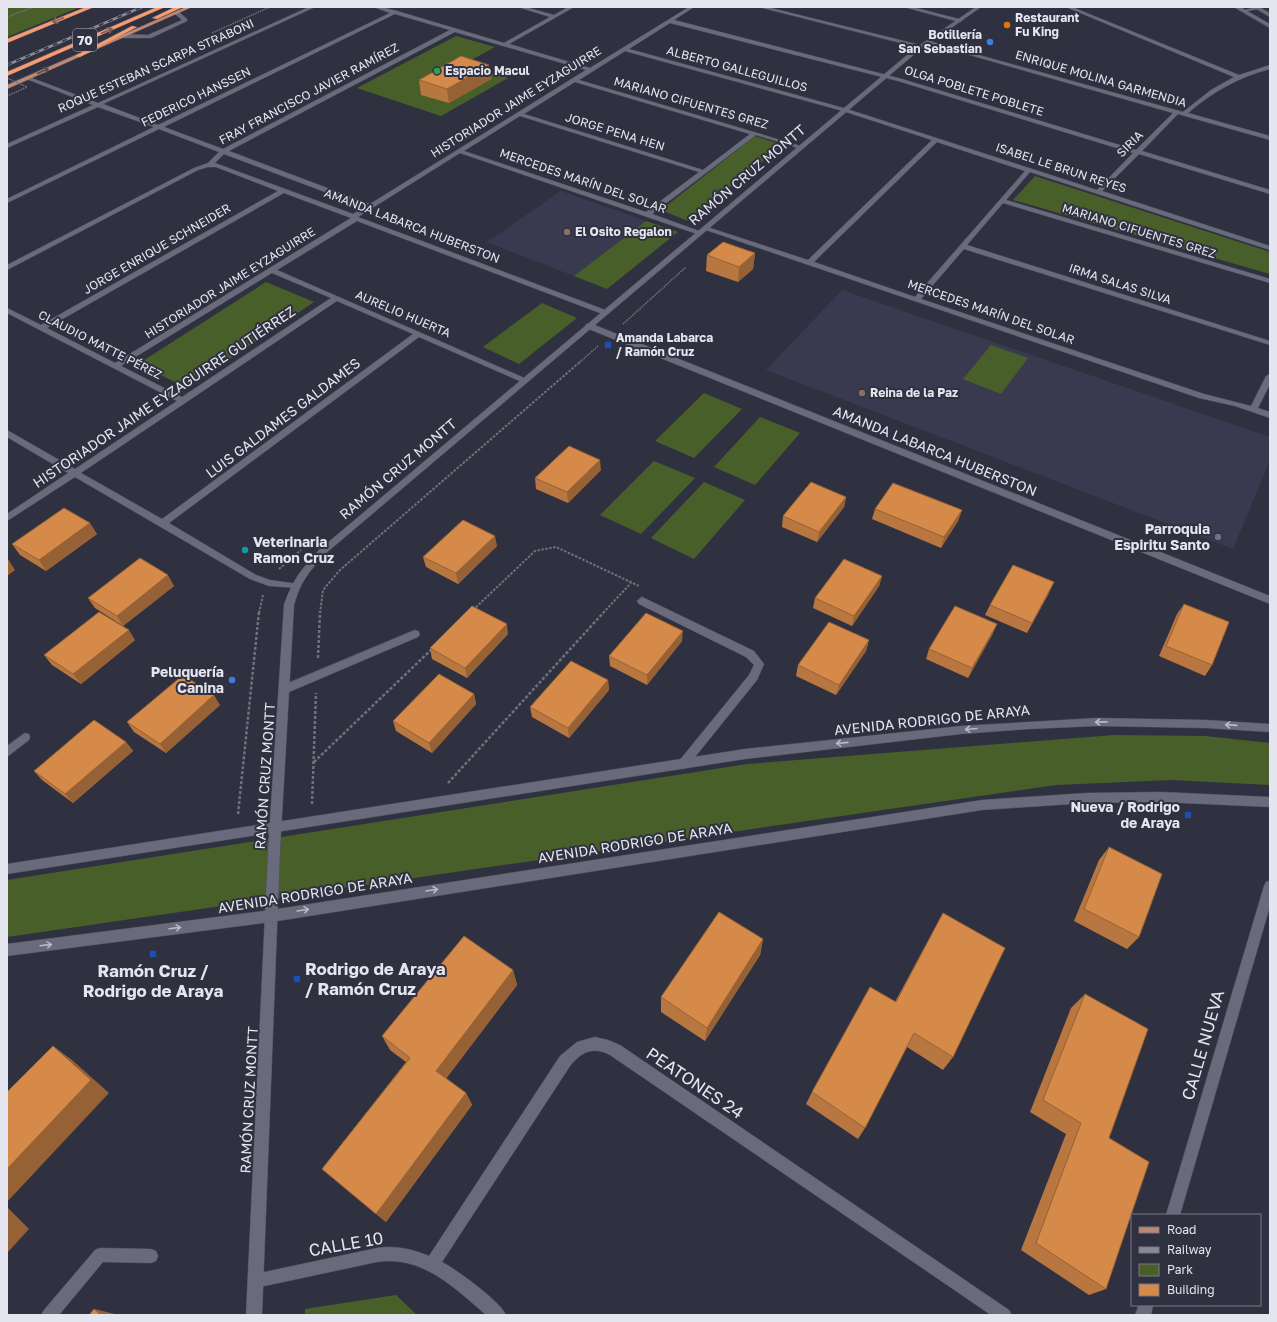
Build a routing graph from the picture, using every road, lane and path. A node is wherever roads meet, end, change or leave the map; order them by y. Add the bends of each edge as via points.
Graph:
1 (34, 7) edge
2 (91, 7) edge
3 (162, 7) edge
4 (190, 7) edge
5 (270, 7) edge
6 (313, 7) edge
7 (376, 7) edge
8 (520, 7) edge
9 (572, 7) edge
10 (692, 7) edge
11 (761, 7) edge
12 (906, 7) edge
13 (979, 7) edge
14 (1068, 7) edge
15 (1236, 7) edge
16 (1265, 7) edge
17 (1257, 8) edge
18 (178, 10) edge
19 (1243, 11) junction
20 (395, 12) junction
21 (1270, 15) edge
22 (7, 16) edge
23 (555, 17) junction
24 (960, 20) junction
25 (670, 21) junction
26 (1270, 26) edge
27 (454, 30) junction
28 (212, 34) dead end
29 (123, 36) junction
30 (7, 41) edge
31 (504, 44) junction
32 (924, 44) junction
33 (624, 49) junction
34 (78, 56) junction
35 (1270, 66) edge
36 (590, 70) junction
37 (7, 74) edge
38 (884, 77) junction
39 (1238, 77) junction
40 (7, 78) edge
41 (28, 78) junction
42 (574, 80) junction
43 (7, 87) edge
44 (7, 96) edge
45 (100, 104) junction
46 (845, 110) junction
47 (1177, 112) junction
48 (519, 114) junction
49 (1184, 114) junction
50 (160, 126) junction
51 (755, 133) junction
52 (1270, 138) edge
53 (936, 140) junction
54 (7, 146) edge
55 (802, 147) junction
56 (224, 151) junction
57 (459, 151) junction
58 (1138, 152) junction
59 (210, 164) junction
60 (1029, 170) junction
61 (704, 172) junction
62 (284, 190) junction
63 (1098, 192) junction
64 (1270, 192) edge
65 (7, 201) edge
66 (1002, 201) junction
67 (370, 206) junction
68 (647, 215) junction
69 (354, 217) junction
70 (703, 230) junction
71 (963, 246) junction
72 (1270, 248) edge
73 (809, 263) junction
74 (7, 268) edge
75 (272, 270) junction
76 (1270, 281) edge
77 (336, 298) junction
78 (916, 300) junction
79 (7, 310) edge
80 (605, 313) junction
81 (589, 326) junction
82 (41, 328) junction
83 (418, 334) junction
84 (610, 335) junction
85 (1270, 342) edge
86 (116, 366) junction
87 (1270, 376) edge
88 (525, 380) junction
89 (183, 401) junction
90 (1254, 409) junction
91 (1270, 414) edge
92 (7, 433) edge
93 (75, 472) junction
94 (7, 518) edge
95 (162, 523) junction
96 (631, 583) junction
97 (295, 586) junction
98 (645, 589) dead end
99 (1270, 600) edge
100 (642, 601) dead end
101 (472, 610) edge
102 (415, 634) dead end
103 (433, 648) edge
104 (317, 675) junction
105 (285, 689) junction
106 (1270, 728) edge
107 (25, 737) dead end
108 (7, 752) edge
109 (313, 762) junction
110 (683, 764) junction
111 (455, 782) dead end
112 (448, 783) junction
113 (440, 784) dead end
114 (1270, 802) edge
115 (319, 803) dead end
116 (275, 829) junction
117 (7, 869) edge
118 (1270, 886) edge
119 (271, 916) junction
120 (7, 950) edge
121 (1172, 1214) edge
122 (151, 1256) dead end
123 (432, 1264) junction
124 (255, 1281) junction
125 (48, 1315) edge
126 (254, 1315) edge
127 (498, 1315) edge
128 (1004, 1315) edge

1 - 22 path
2 -> 30 highway, 70
37 -> 3 highway, 70
4 - 18 main road
5 - 28 path
6 - 45 street, ROQUE ESTEBAN SCARPA STRABONI
7 - 20 street
8 - 23 street
9 - 23 street
10 - 25 street, HISTORIADOR JAIME EYZAGUIRRE
11 - 32 street, ENRIQUE MOLINA GARMENDIA
12 - 24 street
13 - 24 street, RAMÓN CRUZ MONTT
14 - 39 street
15 - 19 street
16 - 17 street
17 - 19 street
17 - 21 street
18 - 29 main road
18 - 29 street via 185,20 149,37
18 - 34 highway
19 - 26 street
20 - 27 street
20 - 50 street, FEDERICO HANSSEN
23 - 31 street
24 - 32 street, RAMÓN CRUZ MONTT
25 - 33 street, HISTORIADOR JAIME EYZAGUIRRE
25 - 38 street, OLGA POBLETE POBLETE
27 - 31 street
27 - 56 street, FRAY FRANCISCO JAVIER RAMÍREZ
29 - 34 main road
31 - 36 street
32 - 38 street, RAMÓN CRUZ MONTT
32 - 47 street, ENRIQUE MOLINA GARMENDIA
33 - 36 street, HISTORIADOR JAIME EYZAGUIRRE
33 - 46 street, ALBERTO GALLEGUILLOS
41 -> 34 main road
35 - 39 street
36 - 42 street, HISTORIADOR JAIME EYZAGUIRRE
38 - 46 street, RAMÓN CRUZ MONTT
38 - 58 street, OLGA POBLETE POBLETE
39 - 49 street via 1209,93
40 - 44 path, bridge via 27,87
41 - 43 main road
41 - 45 street, AMANDA LABARCA HUBERSTON
42 - 48 street, HISTORIADOR JAIME EYZAGUIRRE
42 - 51 street, MARIANO CIFUENTES GREZ
45 - 50 street, AMANDA LABARCA HUBERSTON
45 - 54 street, ROQUE ESTEBAN SCARPA STRABONI
46 - 53 street, ISABEL LE BRUN REYES
46 - 55 street, RAMÓN CRUZ MONTT
47 - 49 street, ENRIQUE MOLINA GARMENDIA
47 - 58 street, SIRIA
48 - 57 street, HISTORIADOR JAIME EYZAGUIRRE
48 - 61 street, JORGE PENA HEN
49 - 52 street, ENRIQUE MOLINA GARMENDIA
50 - 56 street, AMANDA LABARCA HUBERSTON
50 - 65 street, FEDERICO HANSSEN
51 - 55 street, MARIANO CIFUENTES GREZ
51 - 61 street
53 - 60 street, ISABEL LE BRUN REYES
53 - 73 street
55 - 70 street, RAMÓN CRUZ MONTT
56 - 59 street, FRAY FRANCISCO JAVIER RAMÍREZ
56 - 67 street, AMANDA LABARCA HUBERSTON
57 - 67 street, HISTORIADOR JAIME EYZAGUIRRE
57 - 68 street, MERCEDES MARÍN DEL SOLAR
58 - 63 street, SIRIA
58 - 64 street, OLGA POBLETE POBLETE
59 - 62 street, AMANDA LABARCA HUBERSTON via 222,166
59 - 74 street, FRAY FRANCISCO JAVIER RAMÍREZ
60 - 63 street, ISABEL LE BRUN REYES
60 - 66 street
61 - 68 street
62 - 69 street, AMANDA LABARCA HUBERSTON
62 - 82 street, JORGE ENRIQUE SCHNEIDER
63 - 72 street, ISABEL LE BRUN REYES
66 - 71 street
66 - 76 street, MARIANO CIFUENTES GREZ
67 - 69 street, HISTORIADOR JAIME EYZAGUIRRE
68 - 70 street, MERCEDES MARÍN DEL SOLAR
69 - 75 street, HISTORIADOR JAIME EYZAGUIRRE
69 - 80 street, AMANDA LABARCA HUBERSTON
70 - 73 street, MERCEDES MARÍN DEL SOLAR
70 - 80 street, RAMÓN CRUZ MONTT
71 - 78 street
71 - 85 street, IRMA SALAS SILVA
73 - 78 street, MERCEDES MARÍN DEL SOLAR
75 - 77 street, AURELIO HUERTA
75 - 86 street, HISTORIADOR JAIME EYZAGUIRRE
77 - 83 street, AURELIO HUERTA
77 - 89 street, HISTORIADOR JAIME EYZAGUIRRE GUTIÉRREZ
78 - 90 street, MERCEDES MARÍN DEL SOLAR via 1202,396
79 - 82 street, CLAUDIO MATTE PÉREZ
80 - 81 street, RAMÓN CRUZ MONTT
81 - 84 street, AMANDA LABARCA HUBERSTON
81 - 88 street, RAMÓN CRUZ MONTT
82 - 86 street, CLAUDIO MATTE PÉREZ
83 - 88 street, AURELIO HUERTA
83 - 95 street, LUIS GALDAMES GALDAMES
84 - 99 street, AMANDA LABARCA HUBERSTON
84 - 104 path via 340,570 323,590
86 - 89 street, CLAUDIO MATTE PÉREZ
87 - 90 street
88 - 97 street, RAMÓN CRUZ MONTT via 322,552
89 - 93 street, HISTORIADOR JAIME EYZAGUIRRE GUTIÉRREZ
90 - 91 street, MERCEDES MARÍN DEL SOLAR
92 - 93 street
93 - 94 street, HISTORIADOR JAIME EYZAGUIRRE GUTIÉRREZ
93 - 95 street
95 - 97 street via 253,578
96 - 98 path
96 - 101 path via 556,547 535,550
96 - 112 path
97 - 105 street, RAMÓN CRUZ MONTT via 289,605
100 - 110 street via 750,654 759,664 753,677
102 - 104 street
103 - 109 path
104 - 105 street
104 - 109 path
105 - 116 street, RAMÓN CRUZ MONTT
106 -> 110 street, AVENIDA RODRIGO DE ARAYA via 1152,722 1028,724 744,754
107 - 108 street
109 - 115 path via 312,804
110 - 116 street, AVENIDA RODRIGO DE ARAYA
111 - 112 path
112 - 113 path
119 -> 114 street, AVENIDA RODRIGO DE ARAYA via 982,805 1161,797
116 - 117 street, AVENIDA RODRIGO DE ARAYA
116 - 119 street, RAMÓN CRUZ MONTT
118 - 121 street, CALLE NUEVA
120 -> 119 street, AVENIDA RODRIGO DE ARAYA
119 - 124 street, RAMÓN CRUZ MONTT
122 - 125 street via 100,1255
123 - 124 street, CALLE 10 via 396,1254 377,1255
123 - 127 street, CALLE 10 via 451,1276
123 - 128 street, PEATONES 24 via 565,1061 579,1047 598,1043 616,1050
124 - 126 street, RAMÓN CRUZ MONTT

